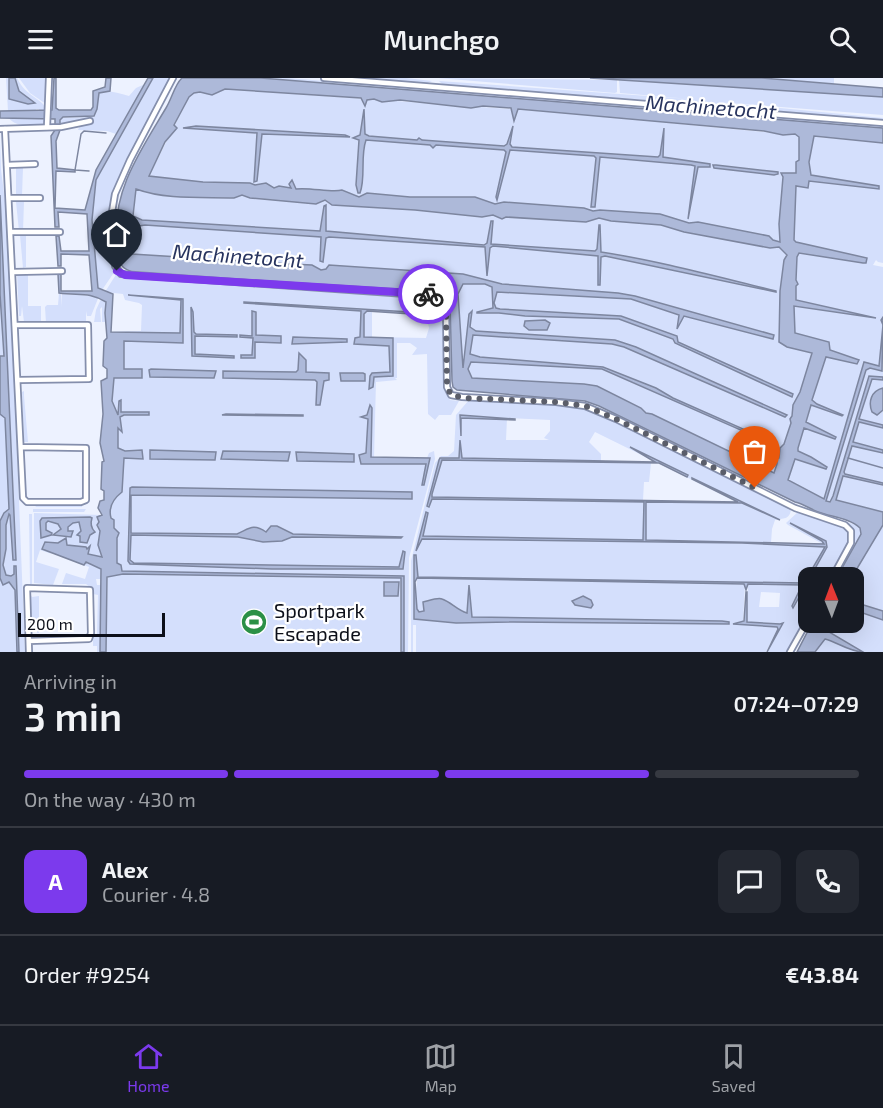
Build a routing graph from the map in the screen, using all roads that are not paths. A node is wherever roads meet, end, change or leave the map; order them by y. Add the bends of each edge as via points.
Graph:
1 (49, 78) edge
2 (173, 78) edge
3 (324, 78) edge
4 (90, 121) dead end
5 (883, 123) edge
6 (47, 127) junction
7 (2, 129) edge
8 (35, 164) dead end
9 (7, 165) junction
10 (9, 198) junction
11 (40, 198) dead end
12 (12, 232) junction
13 (60, 232) dead end
14 (62, 271) dead end
15 (14, 272) junction
16 (15, 325) junction
17 (19, 380) junction
18 (21, 447) junction
19 (837, 567) edge
20 (801, 633) edge
21 (28, 641) junction
22 (29, 652) edge
23 (790, 652) edge

1 - 6 street
2 - 19 street via 115,194 112,254 121,274 434,296 446,309 447,387 451,395 585,406 616,419 795,508 845,525 852,537
3 - 5 street
4 - 6 street
6 - 7 street
7 - 9 street
8 - 9 street
9 - 10 street
10 - 11 street
10 - 12 street
12 - 13 street
12 - 15 street
14 - 15 street
15 - 16 street
16 - 17 street
16 - 17 street via 88,325 89,379
17 - 18 street
18 - 18 street via 25,501 86,500 86,448
20 - 23 street
21 - 21 street via 89,639 90,590 27,588
21 - 22 street

